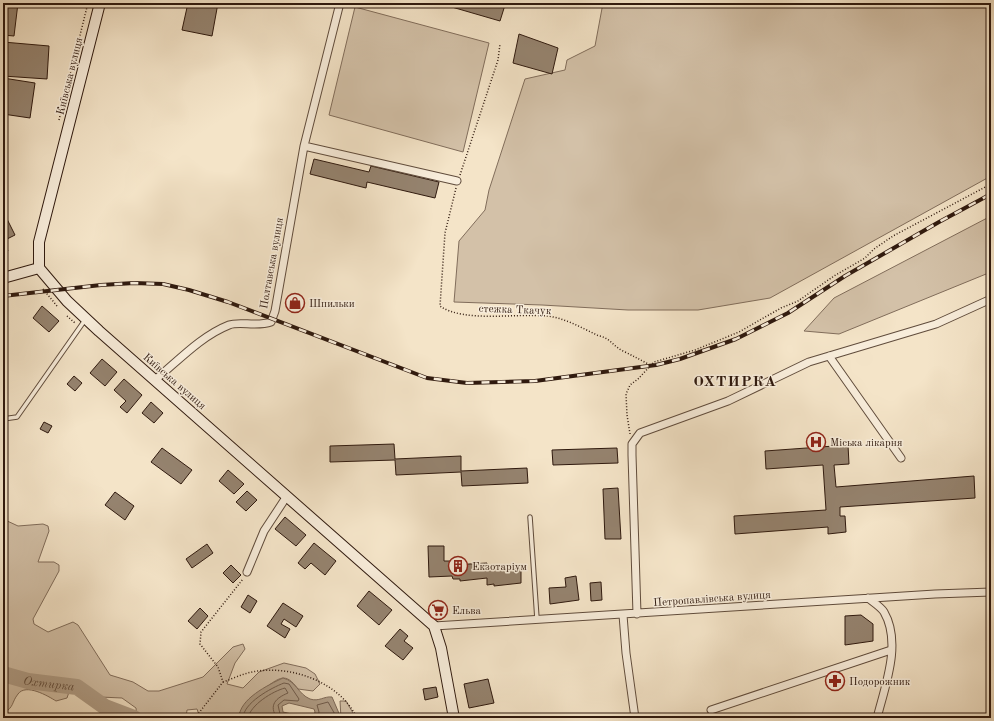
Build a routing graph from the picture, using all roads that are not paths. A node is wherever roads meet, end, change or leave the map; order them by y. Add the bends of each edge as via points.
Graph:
1 (100, 3) edge
2 (340, 3) edge
3 (304, 146) junction
4 (457, 182) road end
5 (38, 268) junction
6 (3, 278) edge
7 (991, 299) edge
8 (86, 319) junction
9 (830, 356) junction
10 (155, 380) junction
11 (3, 419) edge
12 (901, 458) dead end
13 (287, 496) junction
14 (530, 517) dead end
15 (246, 572) road end
16 (991, 592) edge
17 (868, 598) junction
18 (623, 614) junction
19 (637, 614) junction
20 (537, 620) junction
21 (434, 626) junction
22 (891, 650) junction
23 (711, 710) dead end
24 (454, 718) edge
25 (635, 718) edge
26 (878, 718) edge

1 - 5 main road, Київська вулиця via 39,242
2 - 3 street, Полтавська вулиця
3 - 4 street
3 - 10 street, Полтавська вулиця via 271,322 262,325 230,324 201,342
5 - 6 main road
5 - 8 main road, Київська вулиця
7 - 9 street via 936,324
8 - 10 main road, Київська вулиця
8 - 11 lane via 17,417
9 - 12 street
9 - 19 street via 809,362 728,401 640,433 633,441
10 - 13 main road, Київська вулиця
13 - 15 street via 264,532
13 - 21 main road, Київська вулиця
14 - 20 lane
16 - 17 street, Петропавлівська вулиця
17 - 19 street, Петропавлівська вулиця
17 - 22 street via 884,611 893,634
18 - 19 street, Петропавлівська вулиця
18 - 20 street, Петропавлівська вулиця
18 - 25 street
20 - 21 street, Петропавлівська вулиця
21 - 24 main road via 441,648
22 - 23 street
22 - 26 street

